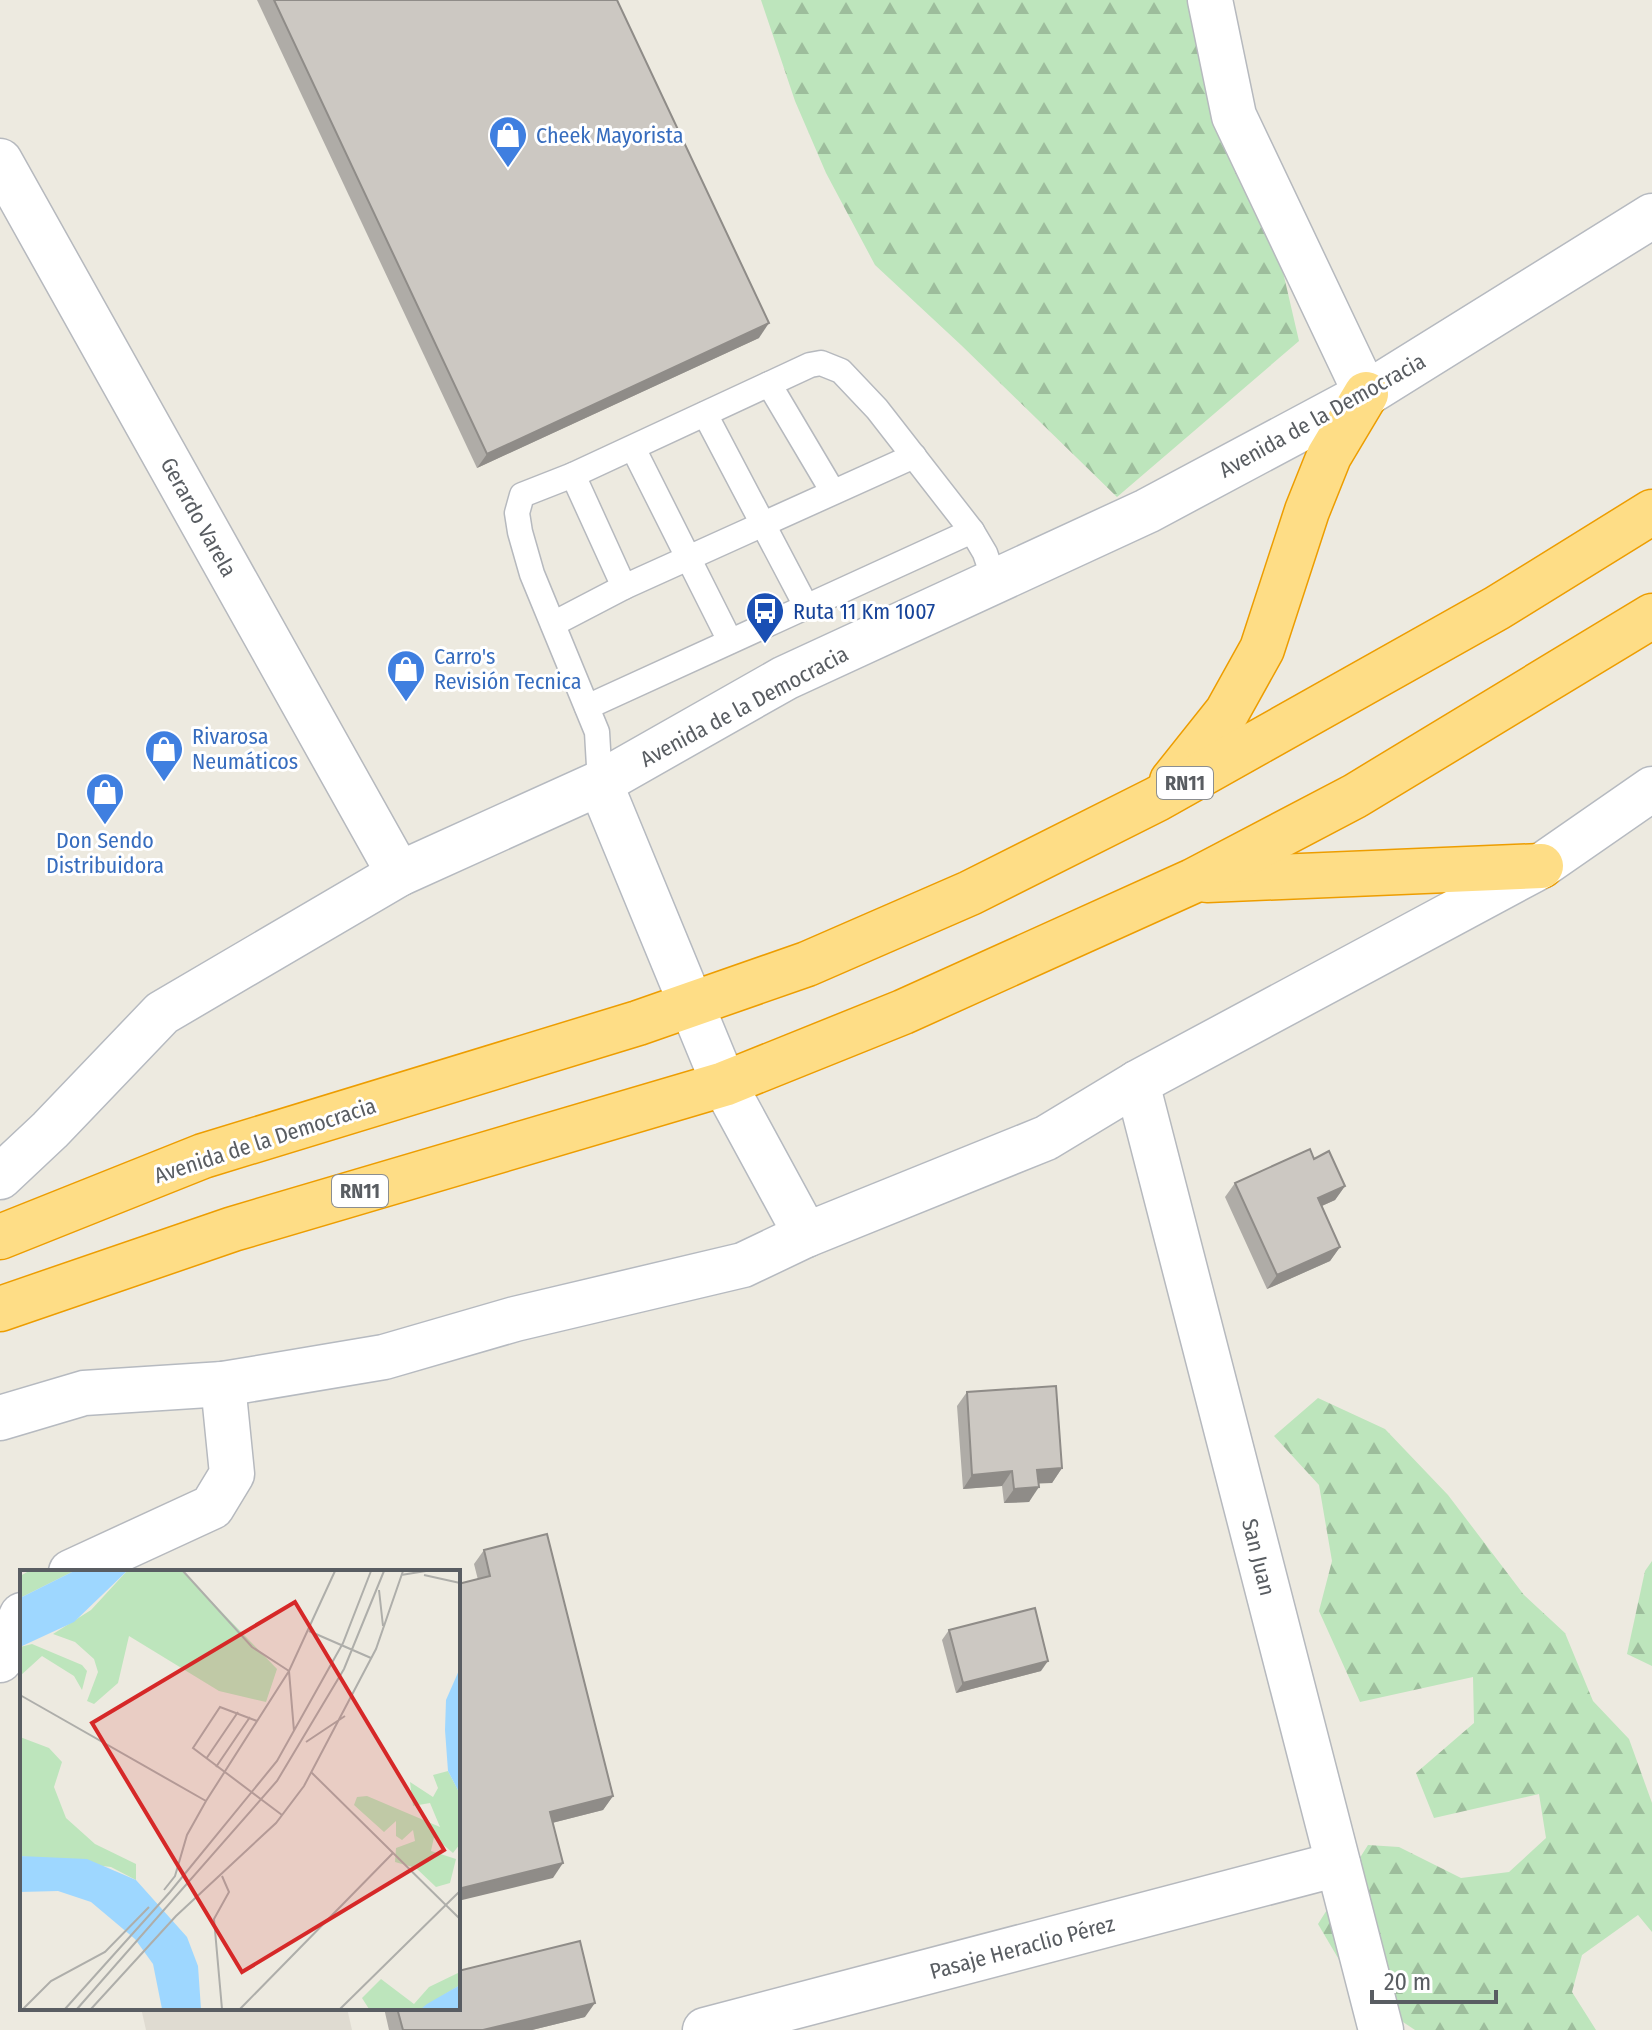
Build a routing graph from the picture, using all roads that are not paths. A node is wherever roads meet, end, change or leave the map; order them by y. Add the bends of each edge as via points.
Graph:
1 (1210, 0) edge
2 (0, 161) edge
3 (1645, 233) edge
4 (769, 384) junction
5 (1366, 394) junction
6 (705, 414) junction
7 (633, 448) junction
8 (914, 456) junction
9 (573, 475) junction
10 (833, 492) junction
11 (1652, 512) edge
12 (763, 524) junction
13 (972, 531) junction
14 (688, 558) junction
15 (995, 582) junction
16 (624, 587) junction
17 (806, 606) junction
18 (1652, 616) edge
19 (553, 624) junction
20 (730, 641) junction
21 (587, 707) junction
22 (600, 783) junction
23 (1652, 789) edge
24 (1157, 799) junction
25 (1541, 866) junction
26 (399, 874) junction
27 (1193, 881) junction
28 (692, 1004) junction
29 (1137, 1083) junction
30 (724, 1084) junction
31 (0, 1177) edge
32 (806, 1235) junction
33 (0, 1237) edge
34 (0, 1309) edge
35 (223, 1384) junction
36 (0, 1418) edge
37 (75, 1570) edge
38 (20, 1619) edge
39 (0, 1660) edge
40 (1338, 1864) junction
41 (705, 2030) edge
42 (1381, 2030) edge

1 - 5 street via 1234,116
2 - 26 street, Gerardo Varela
3 - 5 street, Avenida de la Democracia
4 - 6 lane
4 - 8 lane via 821,363 841,371
4 - 10 lane
5 - 15 street, Avenida de la Democracia via 1147,511
5 - 24 highway via 1329,456 1262,649 1227,712
6 - 7 lane
6 - 12 lane
7 - 9 lane
7 - 14 lane
8 - 10 lane
8 - 13 lane
9 - 16 lane
9 - 19 lane via 522,495 517,513 532,574
10 - 12 lane
11 - 24 highway, Avenida de la Democracia / RN11 via 1497,608
12 - 14 lane
12 - 17 lane
13 - 15 lane
13 - 17 lane
14 - 16 lane
14 - 20 lane
15 - 22 street, Avenida de la Democracia via 785,678
16 - 19 lane
17 - 20 lane
18 - 27 highway, RN11 via 1355,796
19 - 21 lane
20 - 21 lane
21 - 22 lane via 597,732
22 - 26 street, Avenida de la Democracia
22 - 28 street
23 - 25 street
24 - 28 highway, Avenida de la Democracia / RN11 via 970,893 807,964
25 - 27 highway
25 - 29 street
26 - 31 street, Avenida de la Democracia via 162,1013
27 - 30 highway, RN11 via 903,1012
28 - 30 street
28 - 33 highway, Avenida de la Democracia / RN11 via 203,1156
29 - 32 street via 1046,1138
29 - 40 street, San Juan
30 - 32 street
30 - 34 highway, RN11 via 233,1229
32 - 35 street via 743,1265 515,1319 384,1357
35 - 36 street via 84,1393
35 - 37 street via 232,1474 212,1507
38 - 39 street
40 - 41 street, Pasaje Heraclio Pérez
40 - 42 street, San Juan

